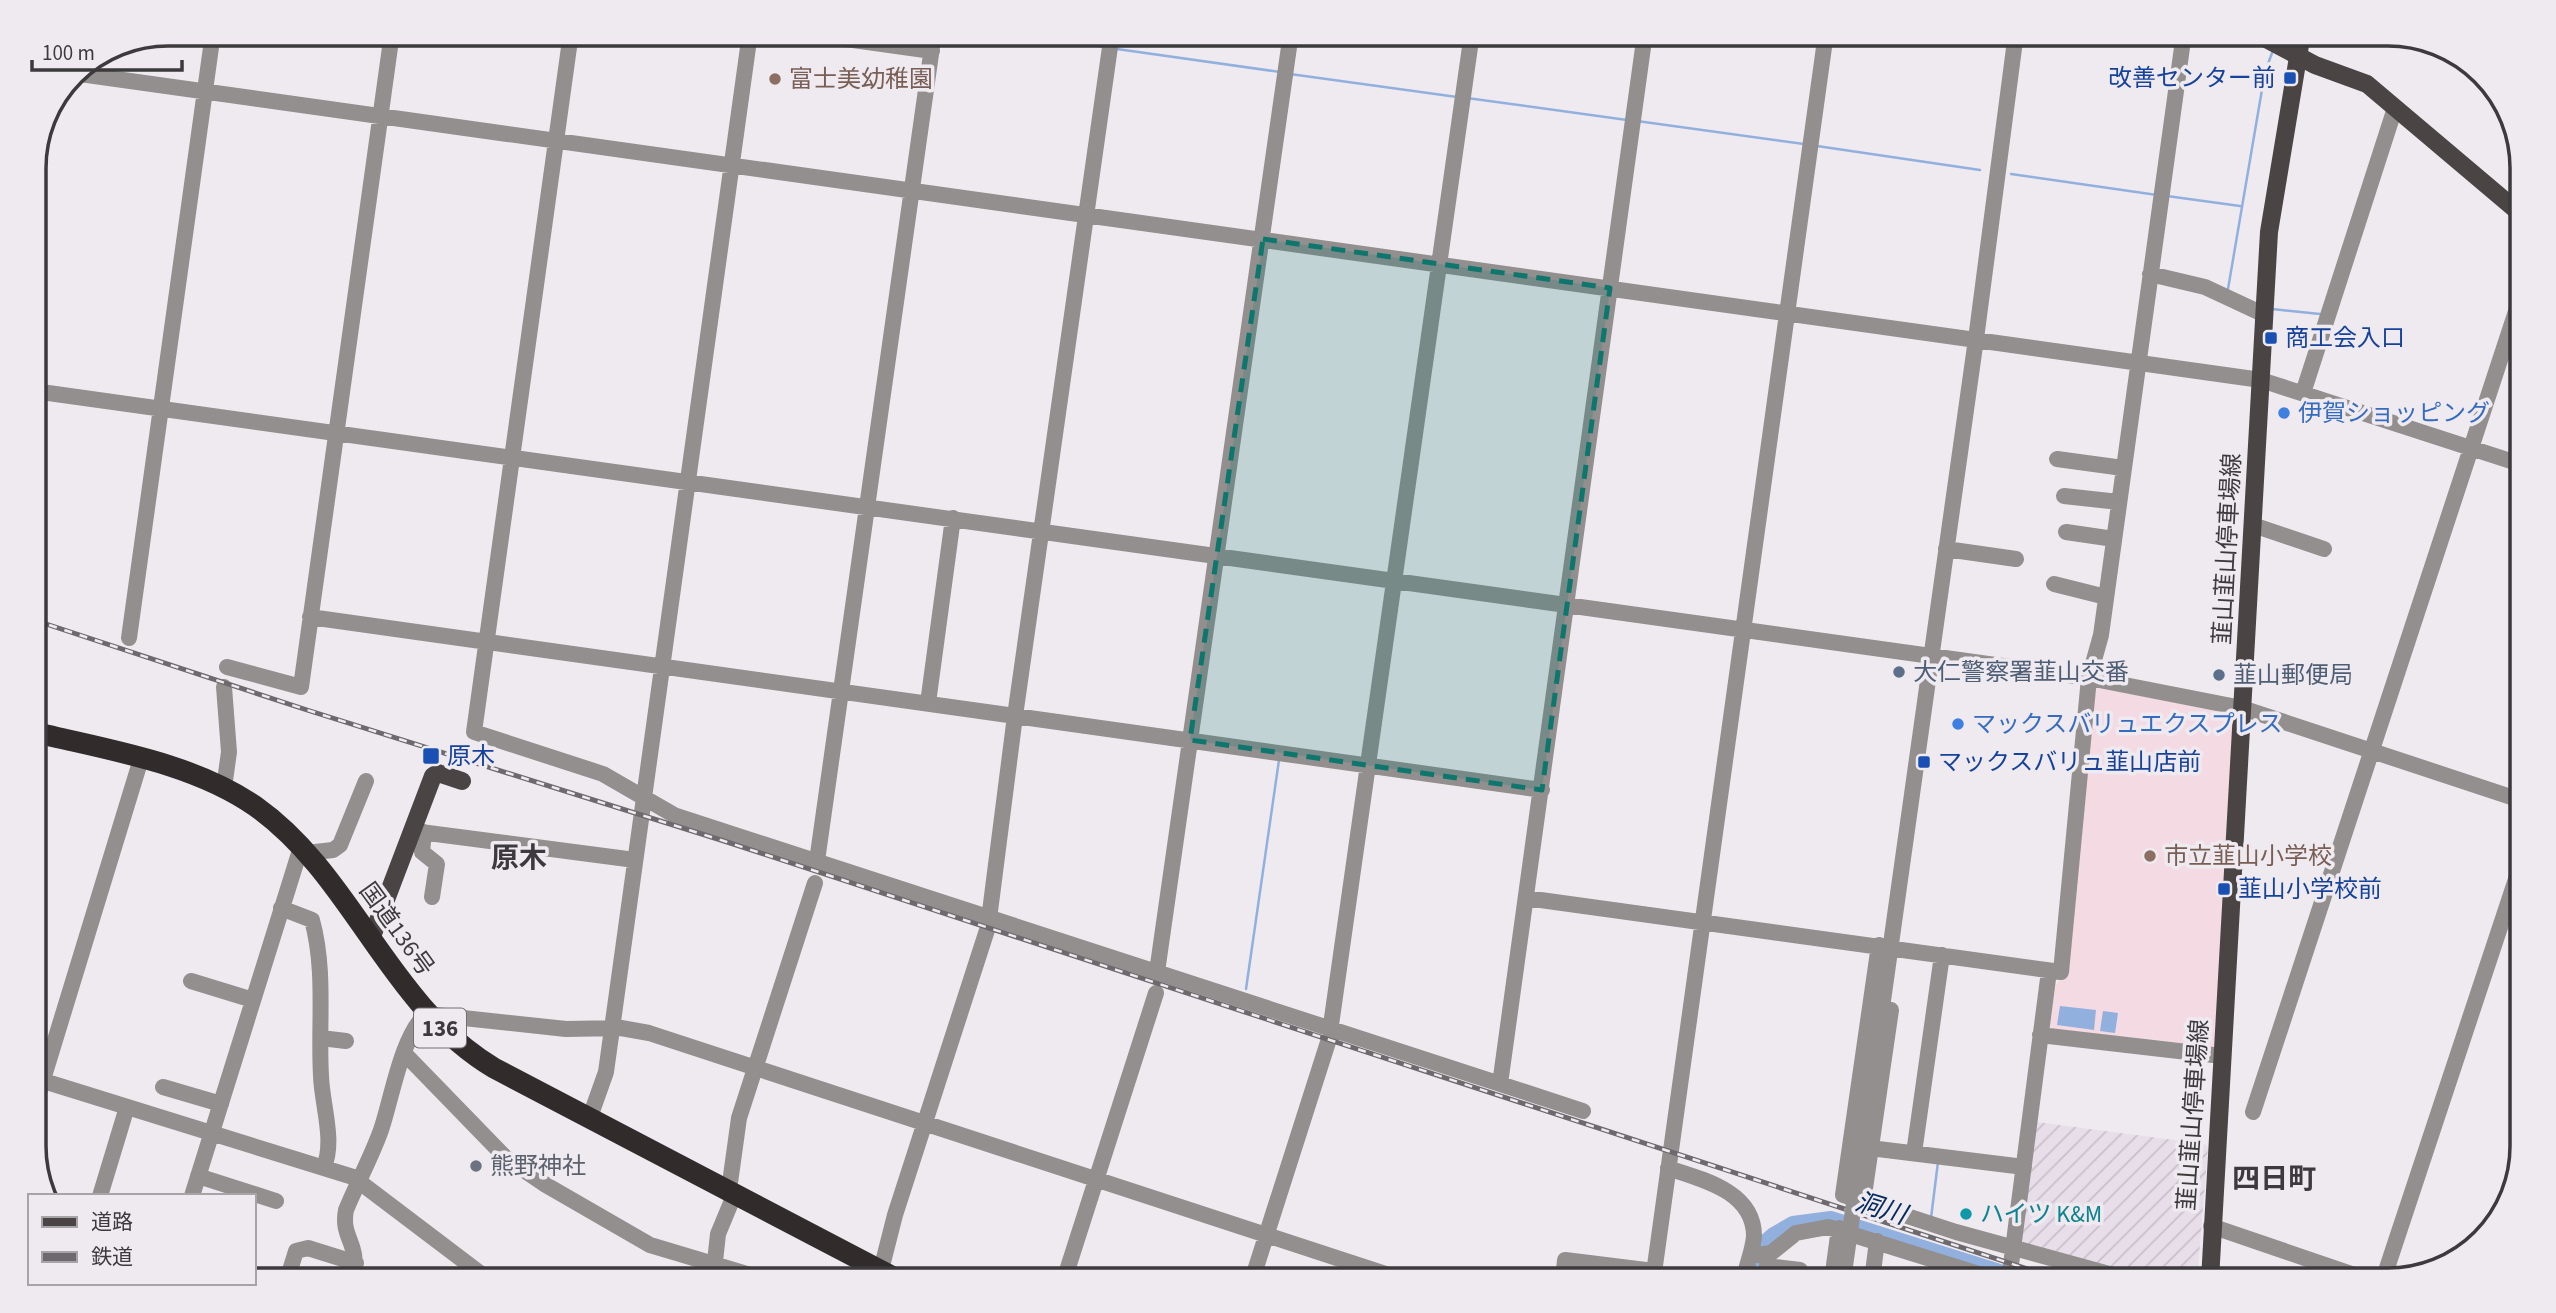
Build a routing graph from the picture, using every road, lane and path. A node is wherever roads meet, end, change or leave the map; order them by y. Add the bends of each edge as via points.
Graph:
1 (211, 46) edge
2 (391, 46) edge
3 (569, 46) edge
4 (748, 46) edge
5 (896, 46) edge
6 (933, 46) edge
7 (1110, 46) edge
8 (1289, 46) edge
9 (1470, 46) edge
10 (1644, 46) edge
11 (1824, 46) edge
12 (2013, 46) edge
13 (2182, 46) edge
14 (2279, 46) edge
15 (2300, 46) edge
16 (932, 51) junction
17 (2298, 56) junction
18 (88, 75) edge
19 (205, 91) junction
20 (2395, 108) junction
21 (381, 115) junction
22 (556, 139) junction
23 (731, 165) junction
24 (911, 191) junction
25 (2510, 205) edge
26 (1086, 214) junction
27 (1263, 239) junction
28 (1437, 264) junction
29 (2150, 274) junction
30 (1610, 288) junction
31 (1787, 313) junction
32 (2265, 315) junction
33 (2510, 326) edge
34 (1976, 339) junction
35 (2138, 362) junction
36 (2261, 380) junction
37 (46, 393) edge
38 (2303, 393) junction
39 (162, 409) junction
40 (336, 433) junction
41 (2470, 447) junction
42 (513, 458) junction
43 (2057, 459) dead end
44 (2510, 461) edge
45 (2123, 468) junction
46 (688, 482) junction
47 (2064, 496) dead end
48 (2119, 502) junction
49 (867, 506) junction
50 (953, 518) junction
51 (2253, 525) junction
52 (1042, 530) junction
53 (2066, 532) dead end
54 (2114, 539) junction
55 (2324, 549) dead end
56 (1946, 550) junction
57 (1217, 555) junction
58 (2016, 559) dead end
59 (1393, 580) junction
60 (2054, 584) dead end
61 (2106, 597) junction
62 (1568, 606) junction
63 (310, 617) junction
64 (1743, 629) junction
65 (129, 638) dead end
66 (486, 642) junction
67 (1931, 655) junction
68 (663, 666) junction
69 (227, 667) dead end
70 (2089, 678) junction
71 (224, 687) dead end
72 (840, 691) junction
73 (928, 704) junction
74 (2242, 708) junction
75 (1015, 716) junction
76 (46, 735) edge
77 (1190, 740) junction
78 (2371, 751) junction
79 (141, 759) junction
80 (1367, 765) junction
81 (366, 781) dead end
82 (462, 781) dead end
83 (224, 788) junction
84 (1542, 790) junction
85 (2510, 798) edge
86 (644, 799) junction
87 (419, 832) junction
88 (303, 850) junction
89 (635, 860) junction
90 (817, 861) junction
91 (815, 883) dead end
92 (432, 897) dead end
93 (2510, 897) edge
94 (1526, 898) junction
95 (281, 908) junction
96 (989, 917) junction
97 (1701, 920) junction
98 (371, 939) junction
99 (1885, 946) junction
100 (1942, 955) junction
101 (2049, 971) junction
102 (1157, 972) junction
103 (191, 981) dead end
104 (1885, 988) junction
105 (1156, 993) dead end
106 (253, 1000) junction
107 (426, 1014) junction
108 (611, 1029) junction
109 (1331, 1029) junction
110 (2040, 1035) junction
111 (321, 1038) junction
112 (346, 1042) dead end
113 (404, 1053) junction
114 (46, 1055) edge
115 (2221, 1056) junction
116 (754, 1067) junction
117 (46, 1082) edge
118 (1500, 1084) junction
119 (163, 1087) dead end
120 (220, 1104) junction
121 (127, 1107) junction
122 (1583, 1111) dead end
123 (2253, 1111) dead end
124 (590, 1117) junction
125 (926, 1123) junction
126 (212, 1133) junction
127 (1870, 1148) junction
128 (1914, 1153) junction
129 (324, 1167) junction
130 (2024, 1167) junction
131 (1668, 1168) junction
132 (198, 1177) junction
133 (358, 1179) junction
134 (1096, 1179) junction
135 (732, 1191) junction
136 (101, 1194) edge
137 (193, 1194) edge
138 (253, 1194) edge
139 (256, 1195) edge
140 (276, 1201) dead end
141 (1863, 1202) junction
142 (2211, 1226) junction
143 (1839, 1228) junction
144 (1266, 1235) junction
145 (1877, 1241) junction
146 (2013, 1248) junction
147 (1759, 1255) junction
148 (356, 1263) junction
149 (291, 1268) edge
150 (355, 1268) edge
151 (473, 1268) edge
152 (705, 1268) edge
153 (715, 1268) edge
154 (877, 1268) edge
155 (892, 1268) edge
156 (1068, 1268) edge
157 (1256, 1268) edge
158 (1367, 1268) edge
159 (1564, 1268) edge
160 (1609, 1268) edge
161 (1654, 1268) edge
162 (1751, 1268) edge
163 (1784, 1268) edge
164 (1834, 1268) edge
165 (1845, 1268) edge
166 (1874, 1268) edge
167 (1977, 1268) edge
168 (2008, 1268) edge
169 (2087, 1268) edge
170 (2210, 1268) edge
171 (2330, 1268) edge
172 (2387, 1268) edge

1 - 19 street
2 - 21 street
3 - 22 street
4 - 23 street
5 - 16 street
6 - 16 street
7 - 26 street
8 - 27 street
9 - 28 street
10 - 30 street
11 - 31 street
12 - 34 street
13 - 29 street
14 - 17 main road
15 - 17 main road, 韮山韮山停車場線
16 - 24 street
17 - 20 main road via 2367,84
17 - 32 main road, 韮山韮山停車場線 via 2269,232
18 - 19 street
19 - 21 street
19 - 39 street
20 - 25 main road
20 - 38 street
21 - 22 street
21 - 40 street
22 - 23 street
22 - 42 street
23 - 24 street
23 - 46 street
24 - 26 street
24 - 49 street
26 - 27 street
26 - 52 street
27 - 28 street
27 - 57 street
28 - 30 street
28 - 59 street
29 - 32 street via 2205,287
29 - 35 street
30 - 31 street
30 - 62 street
31 - 34 street
31 - 64 street
32 - 36 main road, 韮山韮山停車場線
33 - 41 street
34 - 35 street
34 - 56 street
35 - 36 street
35 - 45 street
36 - 38 street
36 - 51 main road, 韮山韮山停車場線
37 - 39 street
38 - 41 street
39 - 40 street
39 - 65 street
40 - 42 street
40 - 63 street
41 - 44 street
41 - 78 street
42 - 46 street
42 - 66 street
43 - 45 street
45 - 48 street
46 - 49 street
46 - 68 street
47 - 48 street
48 - 54 street
49 - 50 street
49 - 72 street
50 - 52 street
50 - 73 street
51 - 55 street
51 - 74 main road, 韮山韮山停車場線
52 - 57 street
52 - 75 street
53 - 54 street
54 - 61 street
56 - 58 street
56 - 67 street
57 - 59 street
57 - 77 street
59 - 62 street
59 - 80 street
60 - 61 street
61 - 70 street
62 - 64 street
62 - 84 street
63 - 66 street
63 - 69 street via 300,687
64 - 67 street
64 - 97 street
66 - 68 street
66 - 86 street via 474,732 603,774
67 - 70 street
67 - 99 street
68 - 72 street
68 - 86 street
70 - 74 street
70 - 101 street via 2061,972
71 - 83 street via 229,752
72 - 73 street
72 - 90 street
73 - 75 street
74 - 78 street
74 - 115 main road, 韮山韮山停車場線
75 - 77 street
75 - 96 street
76 - 79 highway, 国道136号 / 136
77 - 80 street
77 - 102 street
78 - 85 street
78 - 123 street
79 - 83 highway, 国道136号 / 136
79 - 114 street
80 - 84 street
80 - 109 street
81 - 88 street via 340,845 332,850
82 - 87 main road via 435,773
83 - 88 highway, 国道136号 / 136 via 256,807
84 - 94 street
86 - 89 street
86 - 90 street via 674,815
87 - 89 street
87 - 92 street via 422,852 436,864
87 - 98 main road
88 - 95 street
88 - 98 highway, 国道136号 / 136
89 - 108 street
90 - 96 street
91 - 116 street
93 - 172 street
94 - 97 street
94 - 118 street
95 - 106 street
95 - 111 street via 312,920 319,954
96 - 102 street
96 - 125 street
97 - 99 street
97 - 131 street
98 - 107 highway, 国道136号 / 136
99 - 100 street
99 - 104 street
99 - 141 street via 1843,1195
100 - 101 street
100 - 128 street
101 - 110 street
102 - 109 street
103 - 106 street
104 - 127 street via 1893,997
104 - 165 street, bridge
105 - 134 street
106 - 120 street
107 - 108 street via 566,1029
107 - 113 street
107 - 124 highway, 国道136号 / 136 via 476,1057
108 - 116 street via 649,1033
108 - 124 street via 605,1081
109 - 118 street
109 - 144 street
110 - 115 street
110 - 130 street
111 - 112 street
111 - 129 street via 329,1149
113 - 133 street via 381,1129
113 - 152 street via 516,1166 640,1240
115 - 142 main road, 韮山韮山停車場線
116 - 125 street
116 - 135 street via 739,1118
117 - 121 street
118 - 122 street
119 - 120 street
120 - 126 street
121 - 126 street
121 - 136 street
124 - 135 highway, 国道136号 / 136
125 - 134 street
125 - 155 street
126 - 129 street
126 - 132 street
127 - 128 street
127 - 141 street
128 - 130 street
129 - 133 street
130 - 146 street
131 - 147 street via 1734,1196 1746,1211
131 - 161 street
132 - 137 street
132 - 138 street
133 - 148 street via 344,1221
133 - 151 street
134 - 144 street
134 - 156 street
135 - 153 street via 721,1222
135 - 154 highway, 国道136号 / 136
139 - 140 street
141 - 146 street
142 - 170 main road, 韮山韮山停車場線
142 - 171 street
143 - 145 street
143 - 147 street via 1816,1227 1796,1233
143 - 164 street
144 - 157 street
144 - 158 street
145 - 166 street
145 - 167 street
146 - 168 street
146 - 169 street
147 - 162 street
147 - 163 street via 1767,1266
148 - 149 street via 308,1248 296,1251
148 - 150 street
159 - 160 street via 1565,1260

